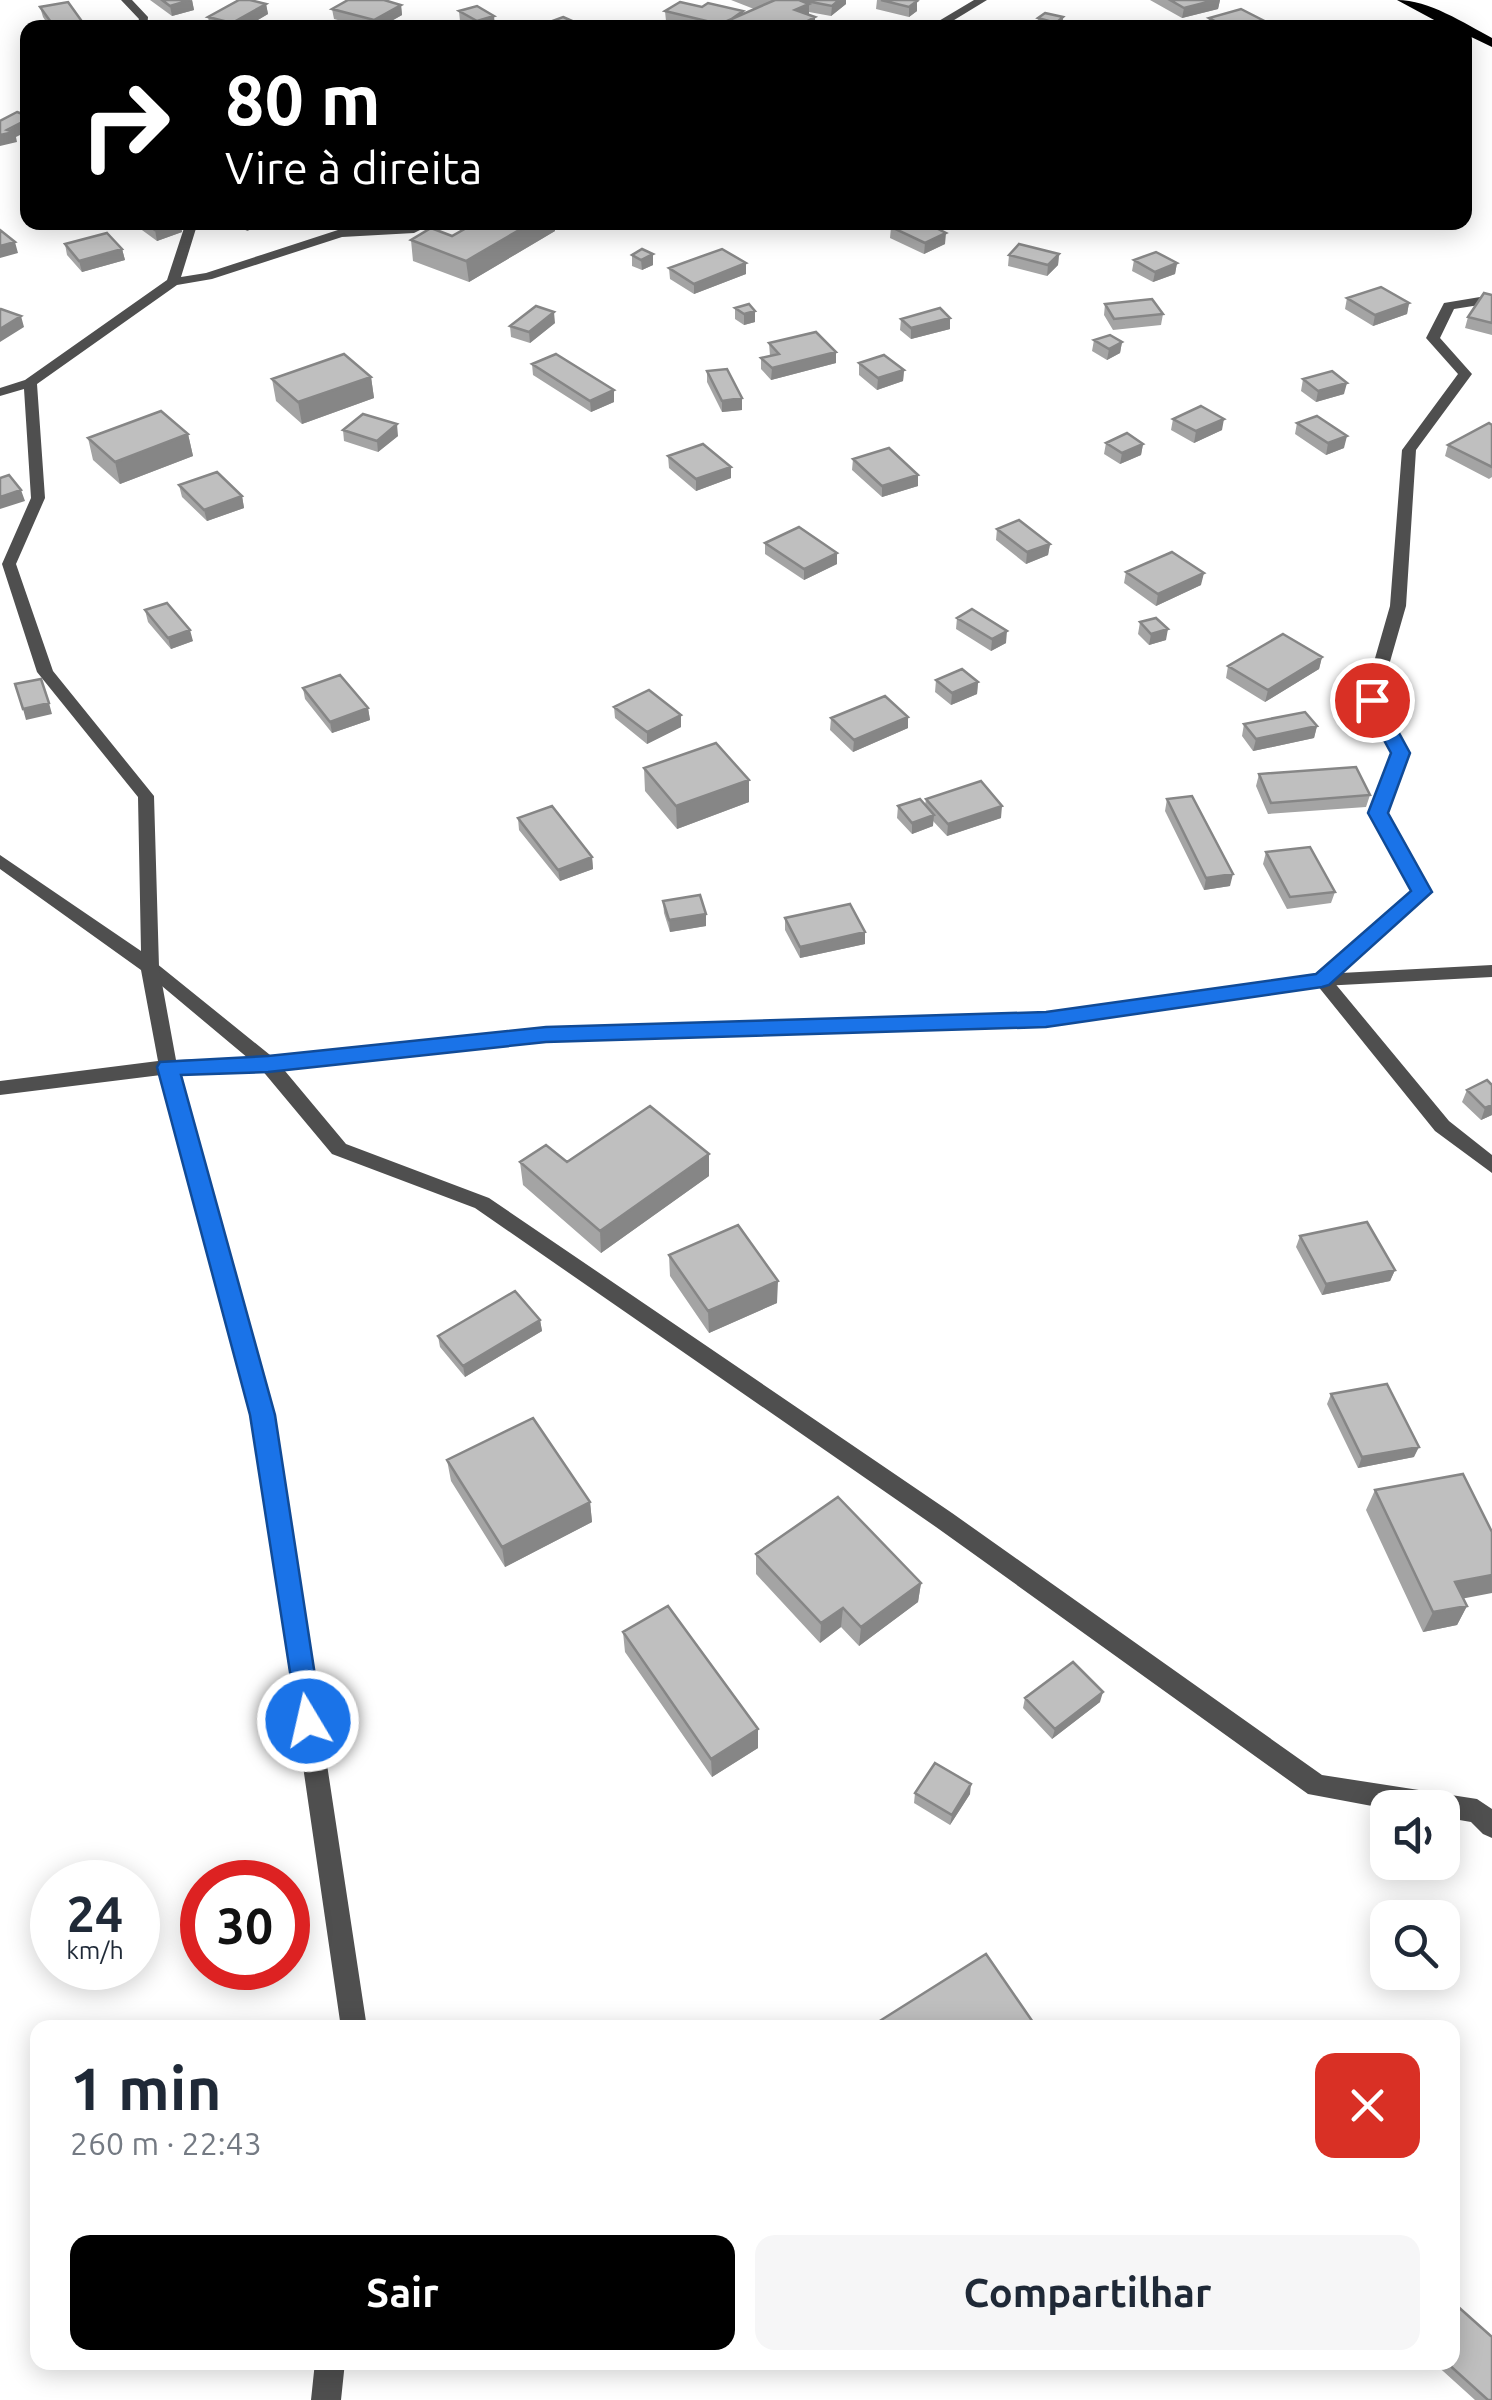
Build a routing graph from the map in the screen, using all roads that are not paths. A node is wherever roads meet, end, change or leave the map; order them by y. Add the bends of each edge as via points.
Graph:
1 (126, 0) edge
2 (982, 0) edge
3 (1404, 0) edge
4 (144, 20) edge
5 (946, 20) edge
6 (1446, 20) edge
7 (189, 230) edge
8 (396, 230) edge
9 (173, 282) junction
10 (1492, 299) edge
11 (30, 383) junction
12 (0, 392) edge
13 (0, 862) edge
14 (150, 967) junction
15 (1492, 971) edge
16 (1322, 980) junction
17 (268, 1064) junction
18 (168, 1067) junction
19 (0, 1088) edge
20 (1492, 1166) edge
21 (1492, 1826) edge
22 (353, 2020) edge
23 (329, 2370) edge
24 (326, 2400) edge

1 - 4 street
2 - 5 street
3 - 6 main road
7 - 9 street
8 - 9 street via 341,233
9 - 11 street
10 - 16 street via 1450,306 1433,338 1465,374 1409,450 1398,606 1372,700 1401,753 1378,813 1422,892
11 - 12 street
11 - 14 street via 38,498 9,564 45,672 146,796
13 - 14 street
14 - 17 street
14 - 18 street
15 - 16 street
16 - 17 street via 1046,1020 546,1034
16 - 20 street via 1442,1126
17 - 18 street
17 - 21 street via 339,1149 482,1203 1317,1786 1477,1811
18 - 19 street
18 - 22 street via 262,1415
23 - 24 street

